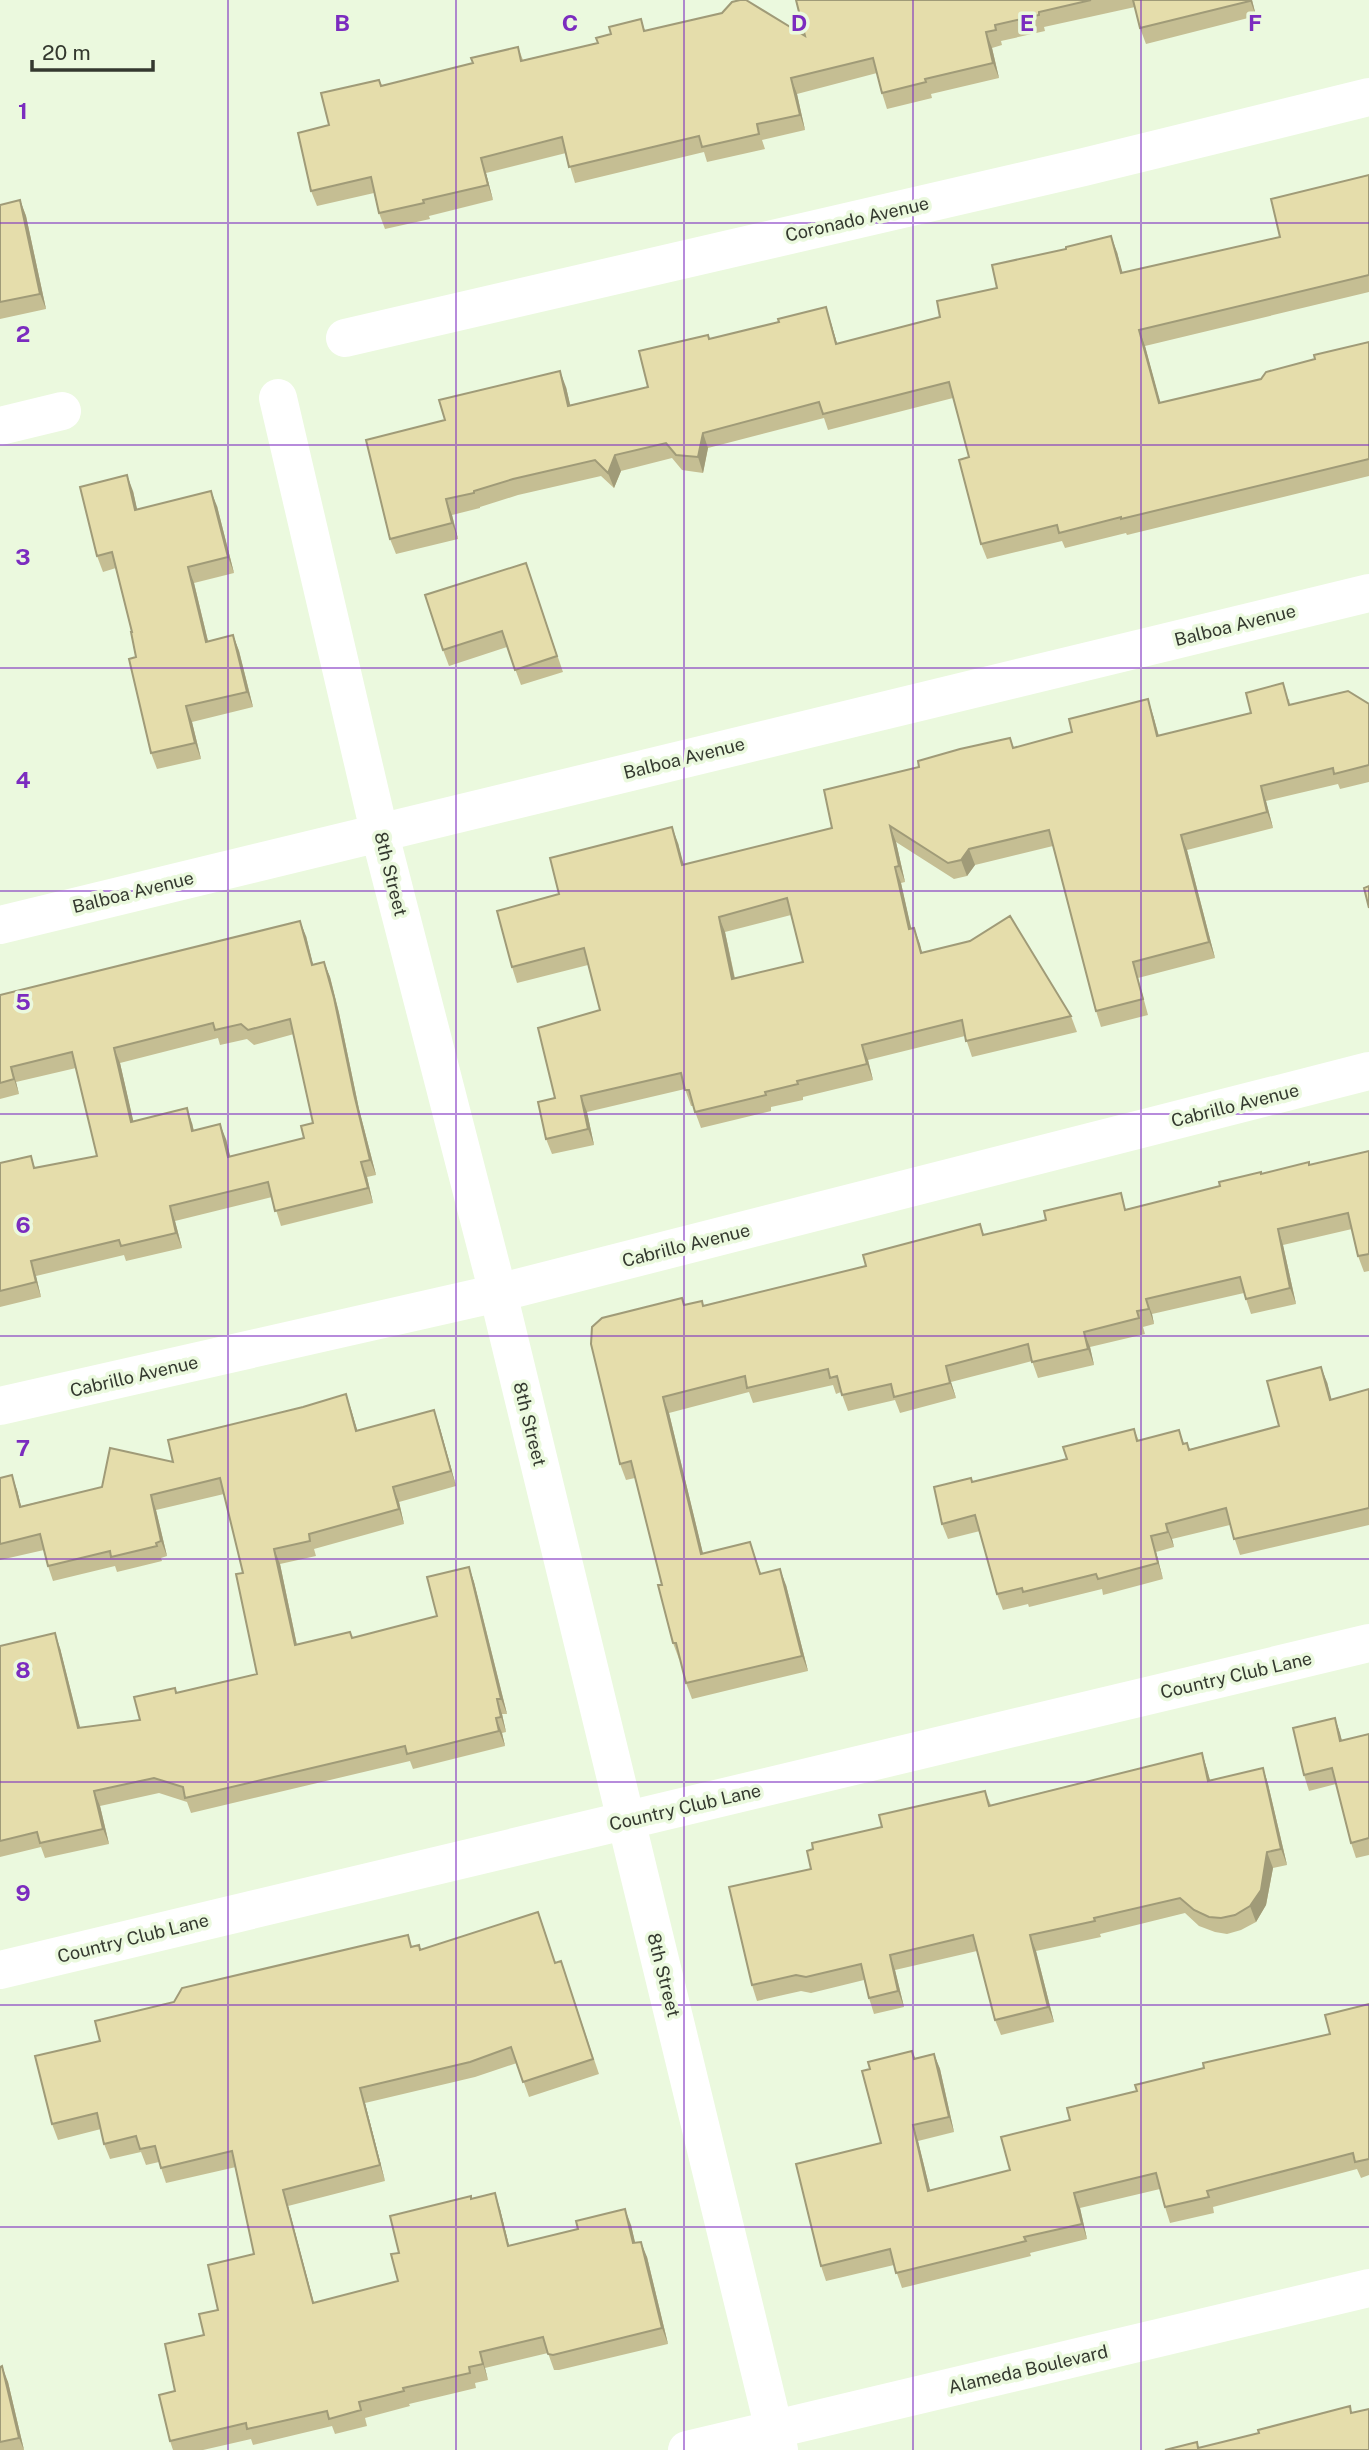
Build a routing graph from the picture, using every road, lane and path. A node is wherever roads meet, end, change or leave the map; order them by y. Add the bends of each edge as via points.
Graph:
1 (1369, 97) edge
2 (345, 338) dead end
3 (278, 398) dead end
4 (62, 411) dead end
5 (0, 426) edge
6 (1369, 593) edge
7 (380, 831) junction
8 (0, 925) edge
9 (1369, 1071) edge
10 (498, 1293) junction
11 (0, 1406) edge
12 (1369, 1643) edge
13 (626, 1821) junction
14 (0, 1970) edge
15 (1369, 2288) edge
16 (777, 2440) edge
17 (687, 2450) edge

1 - 2 street, Coronado Avenue
3 - 7 street, 8th Street
4 - 5 street
6 - 7 street, Balboa Avenue
7 - 8 street, Balboa Avenue
7 - 10 street, 8th Street
9 - 10 street, Cabrillo Avenue
10 - 11 street, Cabrillo Avenue
10 - 13 street, 8th Street
12 - 13 street, Country Club Lane
13 - 14 street, Country Club Lane
13 - 16 street, 8th Street
15 - 16 street, Alameda Boulevard
16 - 17 street, Alameda Boulevard

